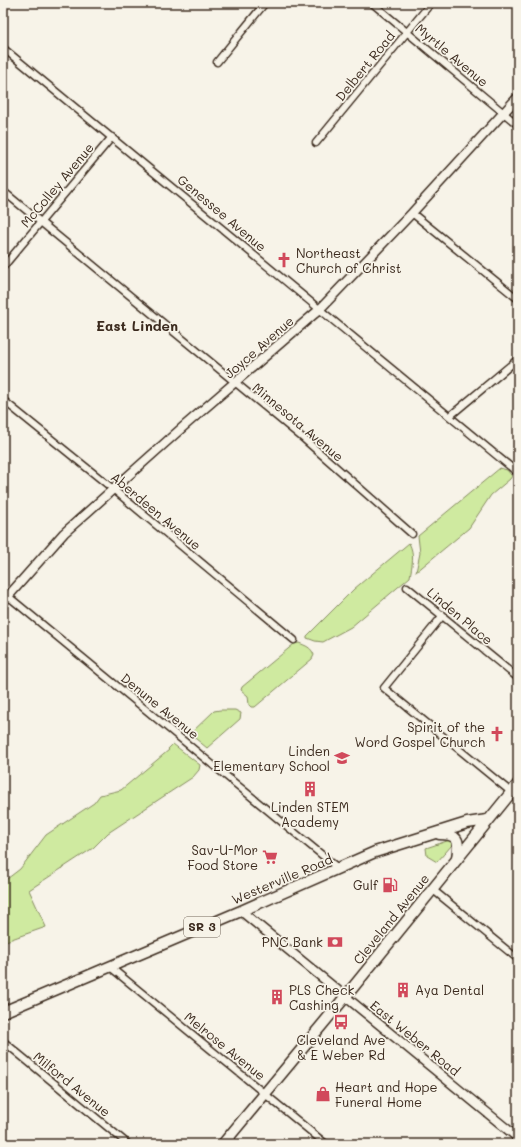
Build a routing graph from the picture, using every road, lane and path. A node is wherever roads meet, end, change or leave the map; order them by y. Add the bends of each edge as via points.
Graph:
1 (265, 3) edge
2 (372, 3) edge
3 (431, 3) edge
4 (407, 32) junction
5 (3, 48) edge
6 (217, 62) dead end
7 (518, 97) edge
8 (505, 113) junction
9 (518, 125) edge
10 (112, 137) junction
11 (316, 143) dead end
12 (3, 191) edge
13 (412, 213) junction
14 (40, 222) junction
15 (3, 266) edge
16 (518, 299) edge
17 (320, 309) junction
18 (518, 359) edge
19 (235, 383) junction
20 (3, 400) edge
21 (450, 416) junction
22 (518, 473) edge
23 (113, 489) junction
24 (412, 534) dead end
25 (407, 587) dead end
26 (5, 596) edge
27 (443, 615) junction
28 (294, 640) dead end
29 (518, 678) edge
30 (515, 788) edge
31 (487, 820) junction
32 (433, 834) junction
33 (457, 858) junction
34 (339, 869) junction
35 (432, 889) junction
36 (241, 911) junction
37 (518, 959) edge
38 (109, 966) junction
39 (346, 996) junction
40 (3, 1012) edge
41 (3, 1041) edge
42 (265, 1093) junction
43 (518, 1138) edge
44 (128, 1144) edge
45 (223, 1144) edge
46 (326, 1144) edge

1 - 6 street
2 - 4 street, Myrtle Avenue
3 - 4 street, Delbert Road
4 - 8 street, Myrtle Avenue
4 - 11 street, Delbert Road
5 - 10 street, Genessee Avenue
7 - 8 street, Joyce Avenue
8 - 9 street, Myrtle Avenue
8 - 13 street, Joyce Avenue
10 - 14 street, McColley Avenue
10 - 17 street, Genessee Avenue
12 - 14 street, Minnesota Avenue
13 - 16 street
13 - 17 street, Joyce Avenue
14 - 15 street, McColley Avenue
14 - 19 street, Minnesota Avenue
17 - 19 street, Joyce Avenue
17 - 21 street, Genessee Avenue
18 - 21 street
19 - 23 street, Joyce Avenue
19 - 24 street, Minnesota Avenue via 304,439
20 - 23 street, Aberdeen Avenue
21 - 22 street, Genessee Avenue
23 - 26 street, Joyce Avenue via 64,533
23 - 28 street, Aberdeen Avenue
25 - 27 street, Linden Place
26 - 34 street, Denune Avenue
27 - 29 street, Linden Place
27 - 30 street via 384,688
30 - 31 main road, Cleveland Avenue
31 - 32 main road, Westerville Road / SR 3 via 467,823
31 - 33 main road, Cleveland Avenue
32 - 33 main road via 455,836 458,841
32 - 34 main road, Westerville Road / SR 3 via 375,852
33 - 35 main road, Cleveland Avenue
34 - 36 main road, Westerville Road / SR 3
35 - 37 street
35 - 39 main road, Cleveland Avenue
36 - 38 main road, Westerville Road / SR 3
36 - 39 street, East Weber Road
38 - 40 main road, Westerville Road / SR 3
38 - 42 street, Melrose Avenue
39 - 42 main road, Cleveland Avenue
39 - 43 street, East Weber Road
41 - 44 street, Milford Avenue
42 - 45 main road, Cleveland Avenue
42 - 46 street, Melrose Avenue

